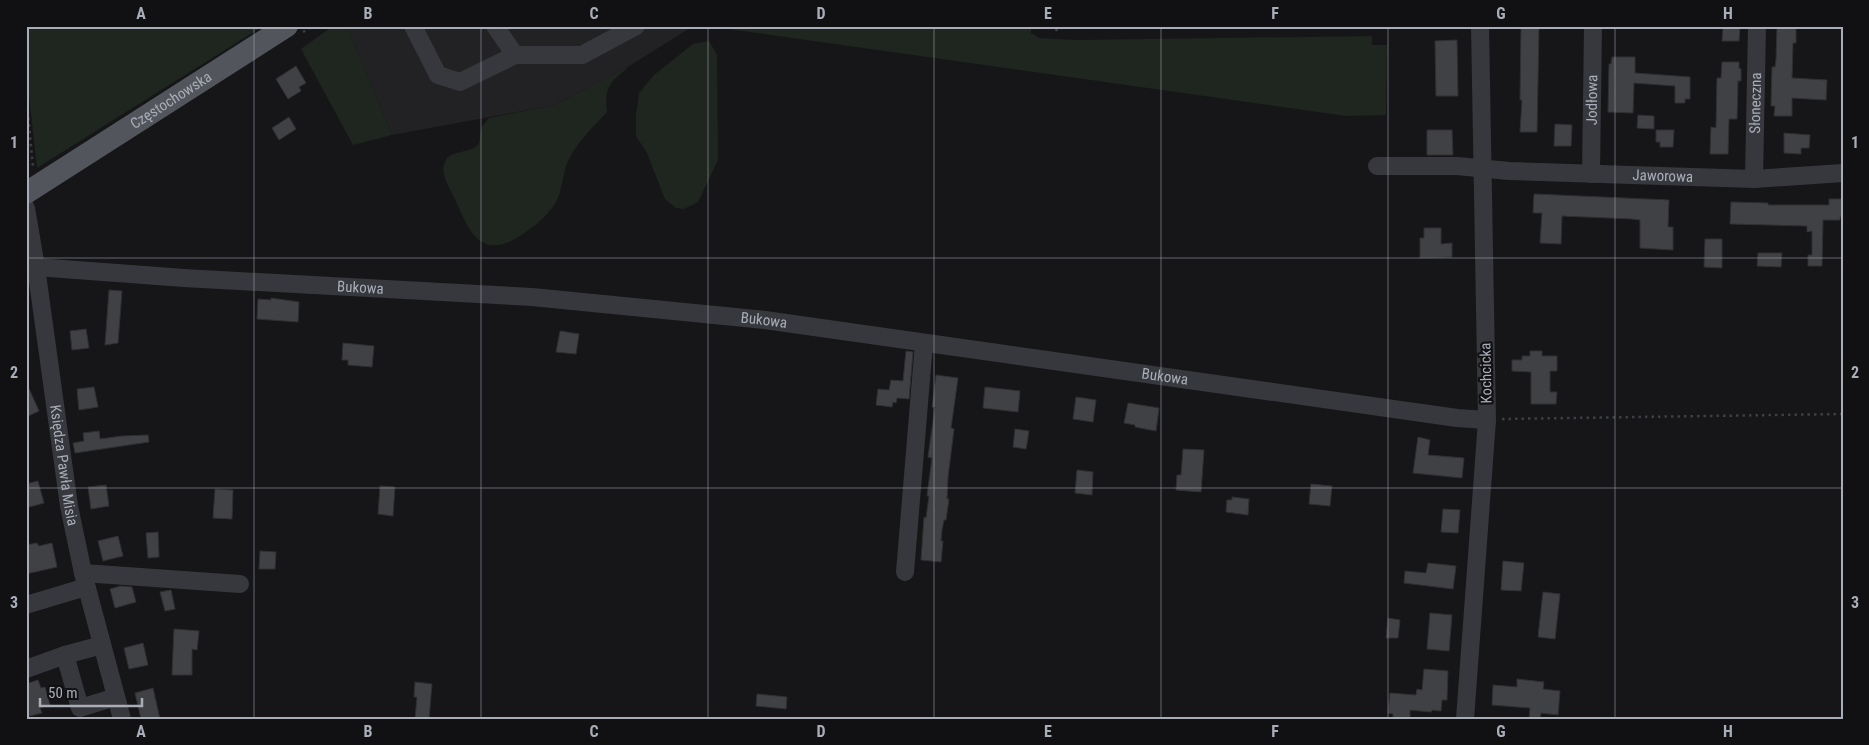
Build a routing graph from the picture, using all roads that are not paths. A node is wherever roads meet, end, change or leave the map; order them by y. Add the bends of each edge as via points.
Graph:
1 (287, 26) edge
2 (413, 26) edge
3 (495, 26) edge
4 (636, 26) edge
5 (1480, 26) edge
6 (1593, 26) edge
7 (1757, 26) edge
8 (515, 55) junction
9 (1377, 166) dead end
10 (1483, 169) junction
11 (1843, 173) edge
12 (1591, 174) junction
13 (1754, 179) junction
14 (31, 190) edge
15 (26, 208) edge
16 (36, 266) junction
17 (924, 343) junction
18 (1487, 420) junction
19 (905, 572) dead end
20 (84, 580) junction
21 (240, 584) dead end
22 (26, 605) edge
23 (102, 645) junction
24 (65, 655) junction
25 (26, 669) edge
26 (116, 697) junction
27 (122, 719) edge
28 (1465, 719) edge

1 - 14 main road, Częstochowska
2 - 8 street via 438,75 460,82
3 - 8 street
4 - 8 street via 582,55
5 - 10 street, Kochcicka
6 - 12 street, Jodłowa
7 - 13 street, Słoneczna
9 - 10 street, Jaworowa
10 - 12 street, Jaworowa
10 - 18 street, Kochcicka
11 - 13 street, Jaworowa
12 - 13 street, Jaworowa
15 - 16 street, Księdza Pawła Misia
16 - 17 street, Bukowa via 184,278 532,297 765,320
16 - 20 street, Księdza Pawła Misia via 69,506
17 - 18 street, Bukowa
17 - 19 street
18 - 28 street, Kochcicka
20 - 21 street
20 - 22 street
20 - 23 street, Księdza Pawła Misia
23 - 24 street
23 - 26 street, Księdza Pawła Misia
24 - 25 street
24 - 26 street via 80,708
26 - 27 street, Księdza Pawła Misia

